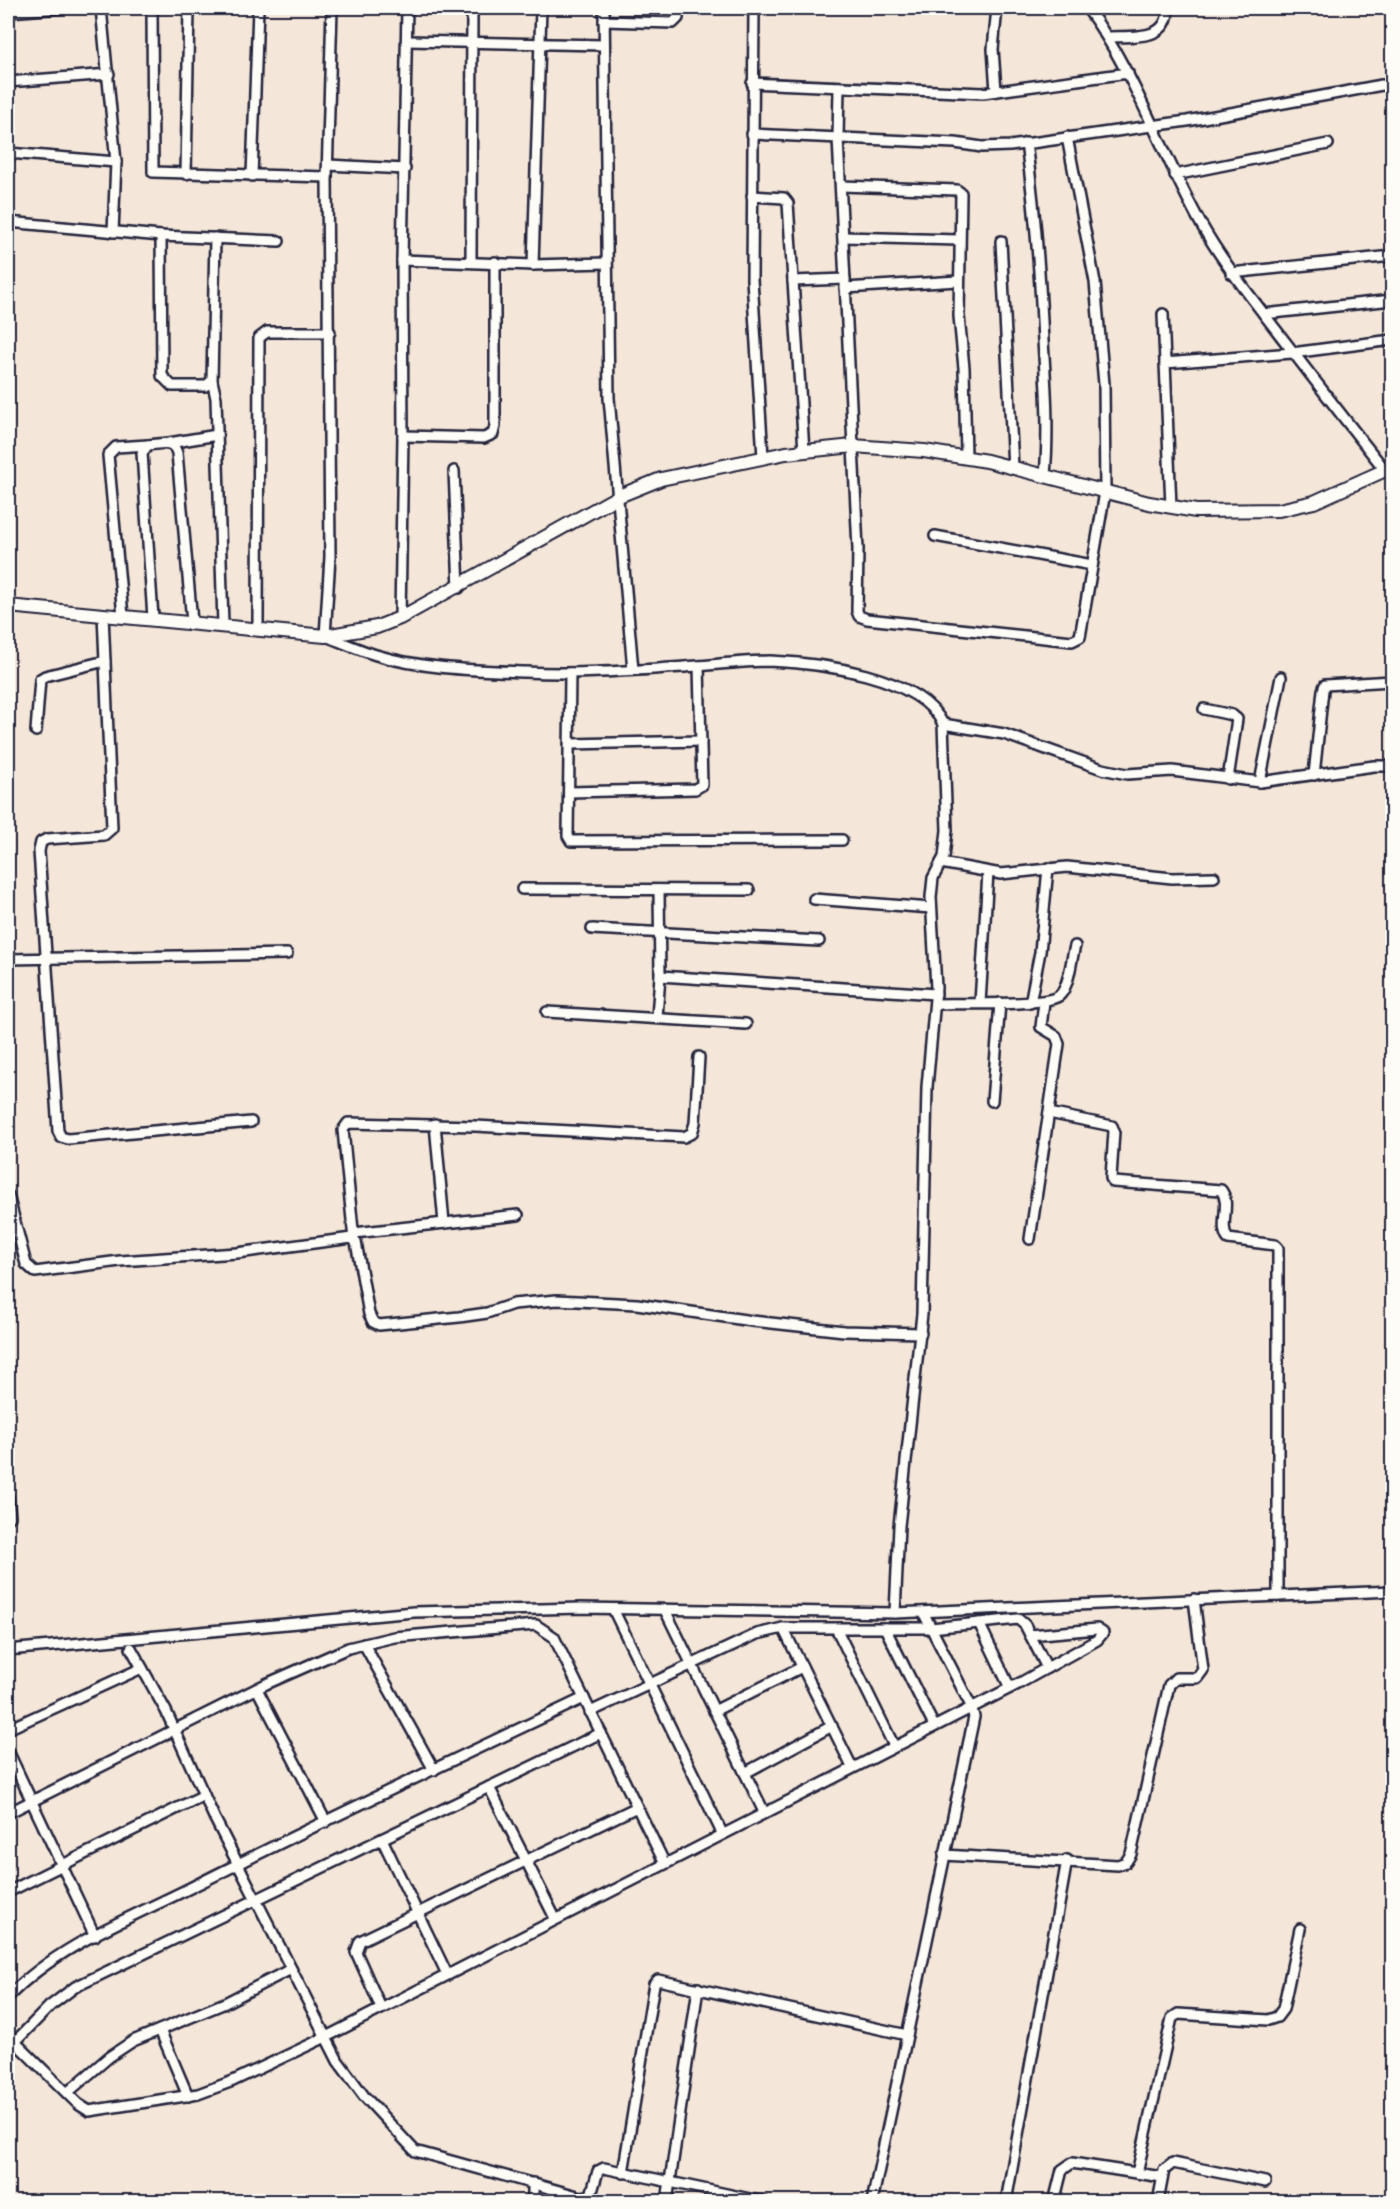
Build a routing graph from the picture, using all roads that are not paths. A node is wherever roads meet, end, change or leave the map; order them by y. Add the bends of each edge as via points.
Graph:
1 (62, 8) edge
2 (101, 8) edge
3 (152, 8) edge
4 (189, 8) edge
5 (258, 8) edge
6 (332, 8) edge
7 (407, 8) edge
8 (472, 8) edge
9 (541, 8) edge
10 (604, 8) edge
11 (678, 8) edge
12 (754, 8) edge
13 (997, 8) edge
14 (1088, 8) edge
15 (1168, 8) edge
16 (8, 12) edge
17 (604, 21) junction
18 (1109, 37) junction
19 (407, 41) junction
20 (472, 42) junction
21 (604, 45) junction
22 (542, 46) junction
23 (1128, 73) junction
24 (109, 74) junction
25 (8, 82) edge
26 (752, 82) junction
27 (1382, 85) dead end
28 (839, 87) junction
29 (996, 92) junction
30 (1153, 125) junction
31 (753, 134) junction
32 (1067, 137) junction
33 (838, 138) junction
34 (1026, 143) junction
35 (1328, 144) dead end
36 (8, 153) edge
37 (116, 162) junction
38 (328, 165) junction
39 (405, 169) junction
40 (186, 174) junction
41 (1175, 175) junction
42 (252, 176) junction
43 (327, 177) junction
44 (841, 186) junction
45 (752, 196) junction
46 (8, 222) edge
47 (113, 232) junction
48 (161, 236) junction
49 (843, 237) junction
50 (215, 238) junction
51 (959, 240) junction
52 (279, 241) dead end
53 (1001, 241) dead end
54 (1392, 256) edge
55 (402, 260) junction
56 (471, 261) junction
57 (495, 262) junction
58 (606, 263) junction
59 (533, 265) junction
60 (1231, 273) junction
61 (794, 281) junction
62 (958, 281) junction
63 (845, 283) junction
64 (1392, 300) edge
65 (1163, 314) dead end
66 (1264, 314) junction
67 (330, 332) junction
68 (1392, 340) edge
69 (1292, 353) junction
70 (1165, 363) junction
71 (212, 381) junction
72 (218, 435) junction
73 (403, 436) junction
74 (169, 443) junction
75 (148, 445) junction
76 (853, 446) junction
77 (804, 451) junction
78 (763, 457) junction
79 (966, 457) junction
80 (1013, 467) junction
81 (454, 471) dead end
82 (1390, 473) edge
83 (1045, 475) junction
84 (1105, 492) junction
85 (619, 495) junction
86 (1171, 507) junction
87 (935, 536) dead end
88 (1092, 565) junction
89 (459, 588) junction
90 (8, 606) edge
91 (103, 614) junction
92 (123, 616) junction
93 (153, 618) junction
94 (400, 618) junction
95 (192, 622) junction
96 (223, 625) junction
97 (258, 630) junction
98 (325, 636) junction
99 (105, 661) junction
100 (699, 666) junction
101 (633, 670) junction
102 (570, 673) junction
103 (1281, 677) dead end
104 (1392, 681) edge
105 (1204, 709) dead end
106 (943, 724) junction
107 (36, 731) dead end
108 (702, 741) junction
109 (570, 744) junction
110 (1392, 766) edge
111 (1314, 775) junction
112 (1228, 779) junction
113 (1260, 782) junction
114 (569, 792) junction
115 (842, 840) dead end
116 (941, 863) junction
117 (1048, 868) junction
118 (988, 872) junction
119 (1214, 877) dead end
120 (522, 889) dead end
121 (659, 890) junction
122 (749, 890) dead end
123 (814, 899) dead end
124 (931, 908) junction
125 (592, 929) dead end
126 (660, 933) junction
127 (819, 941) dead end
128 (1075, 946) dead end
129 (287, 954) dead end
130 (46, 957) junction
131 (8, 959) edge
132 (660, 976) junction
133 (936, 999) junction
134 (1044, 1002) junction
135 (980, 1003) junction
136 (1000, 1003) junction
137 (1030, 1003) junction
138 (547, 1012) dead end
139 (657, 1017) junction
140 (746, 1024) dead end
141 (699, 1057) dead end
142 (992, 1101) dead end
143 (1049, 1113) junction
144 (250, 1122) dead end
145 (435, 1124) junction
146 (8, 1196) edge
147 (518, 1215) dead end
148 (444, 1223) junction
149 (354, 1236) junction
150 (1030, 1239) dead end
151 (921, 1333) junction
152 (8, 1497) edge
153 (10, 1517) dead end
154 (1392, 1591) edge
155 (1278, 1596) junction
156 (1194, 1599) junction
157 (613, 1609) junction
158 (665, 1610) junction
159 (923, 1612) junction
160 (895, 1613) junction
161 (979, 1623) junction
162 (783, 1628) junction
163 (836, 1628) junction
164 (885, 1628) junction
165 (931, 1628) junction
166 (1030, 1635) junction
167 (364, 1644) junction
168 (131, 1648) dead end
169 (8, 1650) edge
170 (692, 1664) junction
171 (802, 1667) junction
172 (142, 1668) junction
173 (1047, 1668) junction
174 (649, 1684) junction
175 (1010, 1688) junction
176 (257, 1689) junction
177 (584, 1698) junction
178 (971, 1706) junction
179 (714, 1711) junction
180 (590, 1712) junction
181 (832, 1726) junction
182 (934, 1726) junction
183 (8, 1729) edge
184 (175, 1730) junction
185 (601, 1733) junction
186 (894, 1746) junction
187 (8, 1751) edge
188 (852, 1767) junction
189 (434, 1770) junction
190 (745, 1773) junction
191 (489, 1787) junction
192 (204, 1795) junction
193 (32, 1800) junction
194 (637, 1807) junction
195 (764, 1812) junction
196 (8, 1813) edge
197 (326, 1821) junction
198 (722, 1833) junction
199 (382, 1839) junction
200 (944, 1855) junction
201 (1067, 1860) junction
202 (526, 1861) junction
203 (664, 1862) junction
204 (238, 1864) junction
205 (63, 1865) junction
206 (8, 1892) edge
207 (256, 1901) junction
208 (418, 1914) junction
209 (555, 1918) junction
210 (1300, 1929) dead end
211 (94, 1936) junction
212 (291, 1969) junction
213 (447, 1974) junction
214 (698, 1988) junction
215 (8, 1997) edge
216 (381, 2008) junction
217 (160, 2030) junction
218 (907, 2035) junction
219 (326, 2037) junction
220 (10, 2042) edge
221 (67, 2093) junction
222 (188, 2096) junction
223 (623, 2173) junction
224 (1137, 2173) junction
225 (1162, 2177) junction
226 (669, 2182) junction
227 (1265, 2182) dead end
228 (533, 2183) junction
229 (581, 2199) edge
230 (533, 2202) edge
231 (667, 2202) edge
232 (764, 2202) edge
233 (872, 2202) edge
234 (1006, 2202) edge
235 (1054, 2202) edge
236 (1158, 2202) edge

1 - 16 street
2 - 24 street
3 - 40 street via 153,172
4 - 40 street
5 - 42 street
6 - 38 street
7 - 19 street
8 - 20 street
9 - 22 street
10 - 17 street
11 - 17 street via 678,18 673,23
12 - 26 street
13 - 29 street via 993,49
14 - 18 street
15 - 18 street via 1167,22 1158,32
17 - 21 street
18 - 23 street
19 - 20 street
19 - 39 street
20 - 22 street
20 - 56 street
21 - 22 street
21 - 58 street
22 - 59 street
23 - 29 street
23 - 30 street
24 - 25 street
24 - 37 street
26 - 28 street
26 - 31 street
27 - 30 street
28 - 29 street
28 - 33 street
30 - 32 street
30 - 41 street
31 - 33 street
31 - 45 street
32 - 34 street
32 - 84 street via 1095,282 1104,384
33 - 34 street via 955,142 982,147
33 - 44 street
34 - 83 street via 1034,200 1047,400
35 - 41 street
36 - 37 street
37 - 47 street
38 - 39 street
38 - 43 street
39 - 55 street
40 - 42 street
41 - 60 street
42 - 43 street
43 - 67 street
44 - 49 street
44 - 51 street via 959,190
45 - 61 street via 788,201
45 - 78 street via 752,279
46 - 47 street
47 - 48 street
48 - 50 street
48 - 71 street via 164,380 172,386 205,386
49 - 51 street
49 - 63 street
50 - 52 street
50 - 71 street
51 - 62 street
53 - 80 street
54 - 60 street
55 - 56 street
55 - 73 street
56 - 57 street
57 - 59 street
57 - 73 street via 493,434 484,438
58 - 59 street
58 - 85 street via 609,398
60 - 66 street
61 - 63 street
61 - 77 street
62 - 63 street
62 - 79 street
63 - 76 street
64 - 66 street
65 - 70 street
66 - 69 street
67 - 97 street via 267,332 259,338
67 - 98 street via 330,557
68 - 69 street
69 - 70 street
69 - 82 street
70 - 86 street
71 - 72 street
72 - 74 street
72 - 96 street
73 - 94 street
74 - 75 street
74 - 95 street via 177,453
75 - 92 street via 116,447 108,455
75 - 93 street via 142,453
76 - 77 street
76 - 79 street
76 - 88 street via 857,611 861,618 1075,641 1081,632
77 - 78 street
78 - 85 street via 661,479
79 - 80 street
80 - 83 street
81 - 89 street
82 - 86 street via 1314,502 1279,510 1196,511
83 - 84 street
84 - 86 street
84 - 88 street
85 - 89 street
85 - 101 street
87 - 88 street
89 - 94 street
90 - 91 street
91 - 92 street
91 - 99 street
92 - 93 street
93 - 95 street
94 - 98 street via 359,631
95 - 96 street
96 - 97 street
97 - 98 street
98 - 102 street via 402,661
99 - 107 street via 40,679
99 - 130 street via 112,828 104,835 41,842
100 - 101 street
100 - 106 street via 769,661 866,676 920,698
100 - 108 street
101 - 102 street
102 - 109 street
103 - 113 street
104 - 111 street via 1325,685
105 - 112 street via 1237,719
106 - 112 street via 1004,734 1113,772 1172,771
106 - 116 street via 947,831
108 - 109 street
108 - 114 street via 703,783 699,788
109 - 114 street
110 - 111 street
111 - 113 street
112 - 113 street
114 - 115 street via 568,836 573,841
116 - 118 street
116 - 124 street via 933,878
117 - 118 street via 1016,874
117 - 119 street via 1172,878
117 - 137 street via 1040,952
118 - 135 street
120 - 121 street
121 - 122 street
121 - 126 street
123 - 124 street
124 - 133 street
125 - 126 street
126 - 127 street
126 - 132 street
128 - 134 street via 1062,992
129 - 130 street
130 - 131 street
130 - 144 street via 58,1131 62,1137
132 - 133 street
132 - 139 street
133 - 135 street
133 - 151 street via 927,1087
134 - 137 street
134 - 143 street via 1041,1027 1056,1036 1059,1044
135 - 136 street
136 - 137 street
136 - 142 street
138 - 139 street
139 - 140 street
141 - 145 street via 695,1123 692,1133 684,1137
143 - 150 street
143 - 155 street via 1112,1126 1113,1182 1221,1190 1225,1197 1224,1233 1228,1239 1278,1248
145 - 148 street
145 - 149 street via 352,1122 345,1126
146 - 149 street via 26,1264 35,1272 237,1253
147 - 148 street
148 - 149 street
149 - 151 street via 369,1314 379,1325 468,1316 513,1304 557,1300 637,1304 844,1331
151 - 160 street via 899,1526
152 - 153 street
154 - 155 street
155 - 156 street
156 - 159 street
156 - 201 street via 1202,1673 1194,1678 1176,1678 1169,1685 1129,1859 1118,1864
157 - 158 street
157 - 169 street via 414,1612
157 - 174 street
158 - 160 street
158 - 170 street
159 - 160 street
159 - 165 street
161 - 165 street
161 - 166 street via 1020,1620
161 - 175 street
162 - 163 street
162 - 170 street via 757,1634
162 - 171 street
163 - 164 street
163 - 186 street
164 - 165 street
164 - 182 street
165 - 178 street
166 - 173 street
166 - 173 street via 1097,1629 1103,1633
167 - 176 street via 318,1660
167 - 177 street via 394,1637 536,1625 554,1637
167 - 189 street
168 - 172 street
170 - 174 street
170 - 179 street
171 - 179 street
171 - 181 street
172 - 183 street
172 - 184 street
173 - 175 street
174 - 180 street
174 - 198 street
175 - 178 street
176 - 184 street
176 - 197 street
177 - 180 street
177 - 189 street
178 - 182 street
178 - 200 street via 972,1724
179 - 190 street
180 - 185 street
181 - 188 street
181 - 190 street
182 - 186 street
184 - 192 street
184 - 193 street
185 - 191 street
185 - 194 street
186 - 188 street
187 - 193 street
188 - 195 street
189 - 197 street
190 - 195 street
191 - 199 street
191 - 202 street
192 - 204 street
192 - 205 street
193 - 196 street
193 - 205 street
194 - 202 street
194 - 203 street
195 - 198 street
197 - 204 street
198 - 203 street
199 - 207 street
199 - 208 street
200 - 201 street
200 - 218 street
201 - 234 street
202 - 208 street
202 - 209 street
203 - 209 street
204 - 207 street
204 - 211 street
205 - 206 street
205 - 211 street
207 - 212 street
207 - 220 street via 75,1987
208 - 213 street
208 - 216 street via 358,1944 356,1952
209 - 213 street
210 - 224 street via 1285,2003 1277,2017 1268,2020 1178,2014 1172,2018
211 - 215 street via 47,1963
212 - 217 street
212 - 219 street
213 - 216 street
214 - 218 street
214 - 223 street via 661,1980 654,1984
214 - 226 street
216 - 219 street
217 - 221 street via 119,2049
217 - 222 street
218 - 233 street
219 - 222 street via 216,2089
219 - 228 street via 345,2072 412,2149
220 - 221 street
221 - 222 street via 83,2108 97,2112
223 - 226 street
223 - 229 street via 599,2169 593,2193
224 - 225 street
224 - 235 street via 1067,2164
225 - 227 street via 1166,2167 1173,2163
225 - 236 street
226 - 231 street
226 - 232 street
228 - 229 street
228 - 230 street

